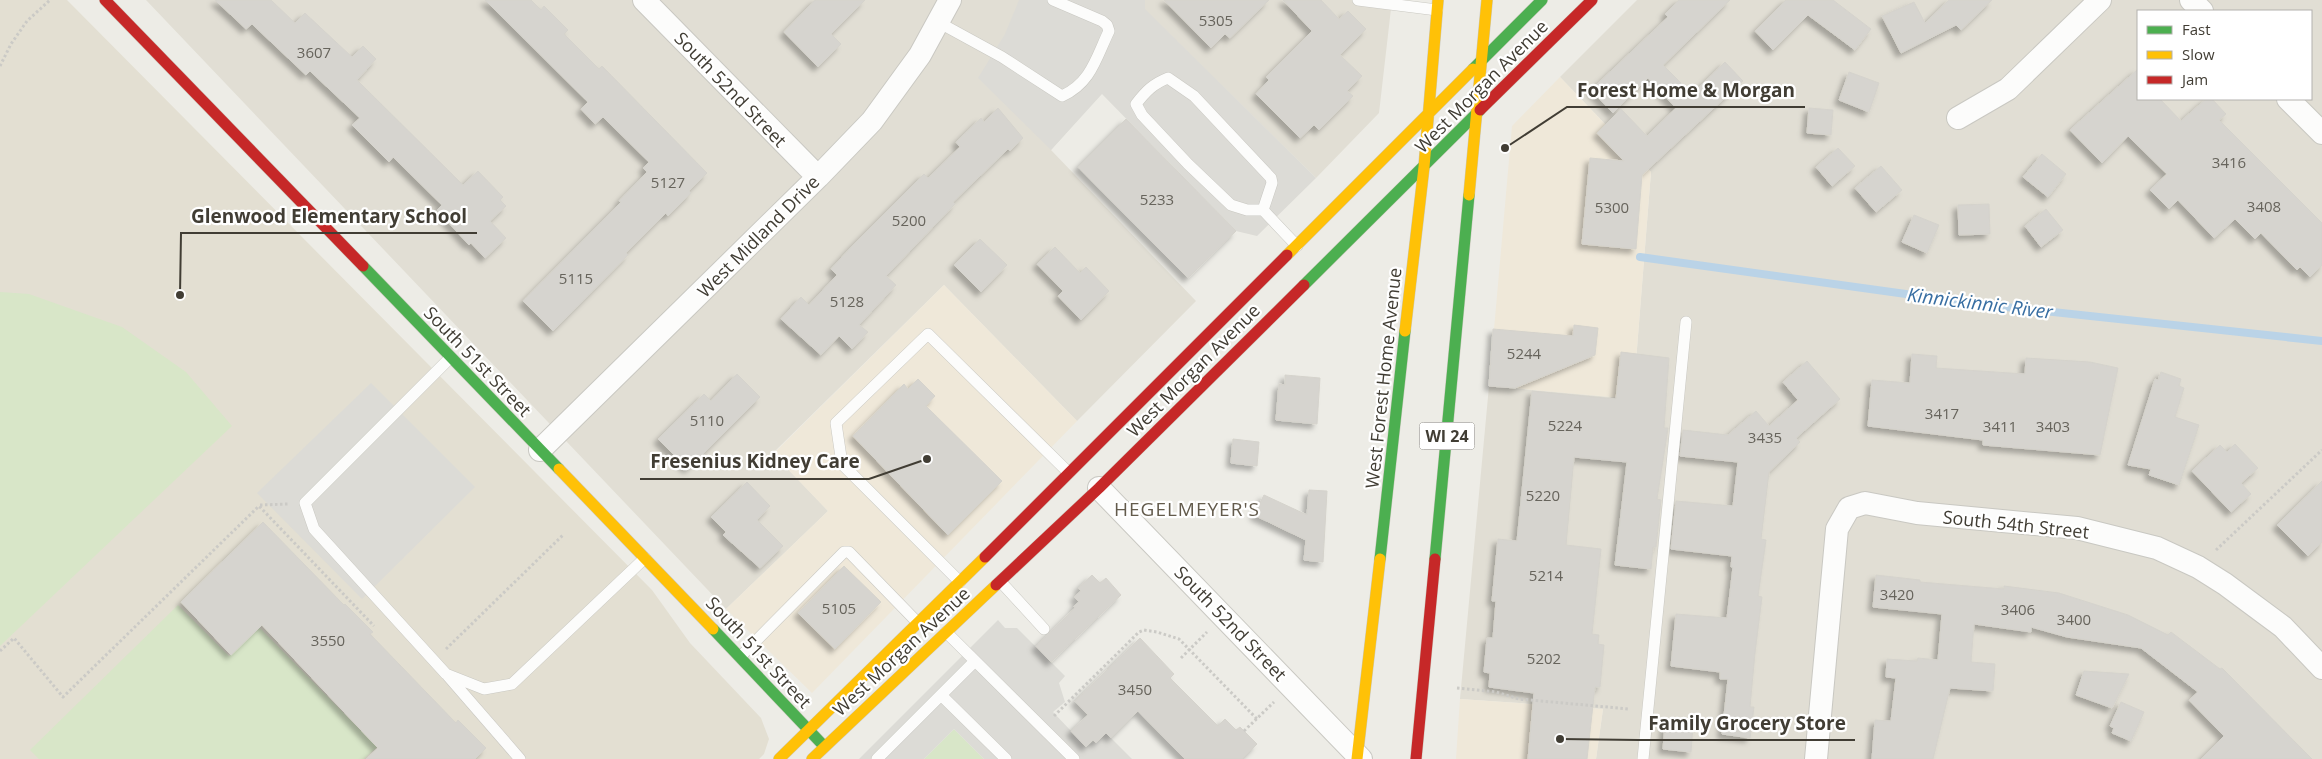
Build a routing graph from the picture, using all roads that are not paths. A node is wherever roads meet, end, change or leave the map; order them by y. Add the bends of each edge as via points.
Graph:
1 (105, 0) edge
2 (644, 0) edge
3 (950, 0) edge
4 (1053, 0) edge
5 (1358, 0) edge
6 (1487, 0) edge
7 (1542, 0) edge
8 (1592, 0) edge
9 (2100, 0) edge
10 (2191, 0) edge
11 (1438, 5) edge
12 (2201, 10) edge
13 (938, 22) junction
14 (1483, 60) junction
15 (2289, 100) edge
16 (1478, 112) junction
17 (1429, 115) junction
18 (1958, 118) dead end
19 (2322, 133) edge
20 (1424, 167) junction
21 (818, 177) junction
22 (1263, 210) junction
23 (1297, 246) junction
24 (1686, 322) dead end
25 (450, 358) junction
26 (540, 450) junction
27 (1069, 473) junction
28 (1099, 488) junction
29 (645, 558) junction
30 (1000, 581) junction
31 (960, 582) junction
32 (918, 623) junction
33 (1044, 630) dead end
34 (946, 632) junction
35 (740, 657) junction
36 (975, 661) junction
37 (2322, 668) edge
38 (446, 674) junction
39 (941, 695) junction
40 (809, 730) junction
41 (825, 746) junction
42 (1358, 758) edge
43 (520, 759) edge
44 (779, 759) edge
45 (812, 759) edge
46 (877, 759) edge
47 (1006, 759) edge
48 (1074, 759) edge
49 (1416, 759) edge
50 (1643, 759) edge
51 (1816, 759) edge

1 - 25 street, South 51st Street
2 - 21 street, South 52nd Street
3 - 13 street, West Midland Drive
4 - 13 lane via 1102,21 1109,31 1086,80 1076,90 1062,96 1002,57
5 - 11 lane
6 - 14 street, WI 24
7 - 14 street, West Morgan Avenue
8 - 16 street, West Morgan Avenue
9 - 18 street via 2008,90
10 - 12 street
11 - 17 street, West Forest Home Avenue / WI 24
13 - 21 street, West Midland Drive via 920,55 872,122
14 - 16 street, WI 24
14 - 17 street, West Morgan Avenue
15 - 19 street
16 - 20 street, West Morgan Avenue
16 - 49 street, WI 24
17 - 20 street, West Forest Home Avenue / WI 24
17 - 23 street, West Morgan Avenue
20 - 28 street, West Morgan Avenue
20 - 42 street, West Forest Home Avenue / WI 24
21 - 26 street, West Midland Drive
22 - 22 lane via 1271,178 1194,96 1168,78 1147,90 1136,104 1142,116 1188,164 1231,205
22 - 23 lane
23 - 27 street, West Morgan Avenue
24 - 50 lane
25 - 26 street, South 51st Street
25 - 38 lane via 305,503 314,529
26 - 29 street, South 51st Street
27 - 28 street
27 - 31 street, West Morgan Avenue
27 - 31 lane via 928,334 836,423 842,464
28 - 30 street, West Morgan Avenue
28 - 42 street, South 52nd Street
29 - 35 street, South 51st Street
29 - 38 lane via 512,684 484,689
30 - 33 lane
30 - 34 street, West Morgan Avenue
31 - 32 street, West Morgan Avenue
32 - 35 lane via 849,552 844,552
32 - 40 street, West Morgan Avenue
34 - 36 lane
34 - 41 street, West Morgan Avenue
35 - 40 street, South 51st Street
36 - 39 lane
36 - 48 lane
37 - 51 street, South 54th Street via 2283,627 2225,584 2157,548 2077,528 1917,513 1865,503 1849,508 1839,523 1835,541
38 - 43 lane
39 - 46 lane
39 - 47 lane
40 - 41 street, South 51st Street
40 - 44 street, West Morgan Avenue
41 - 45 street, West Morgan Avenue

